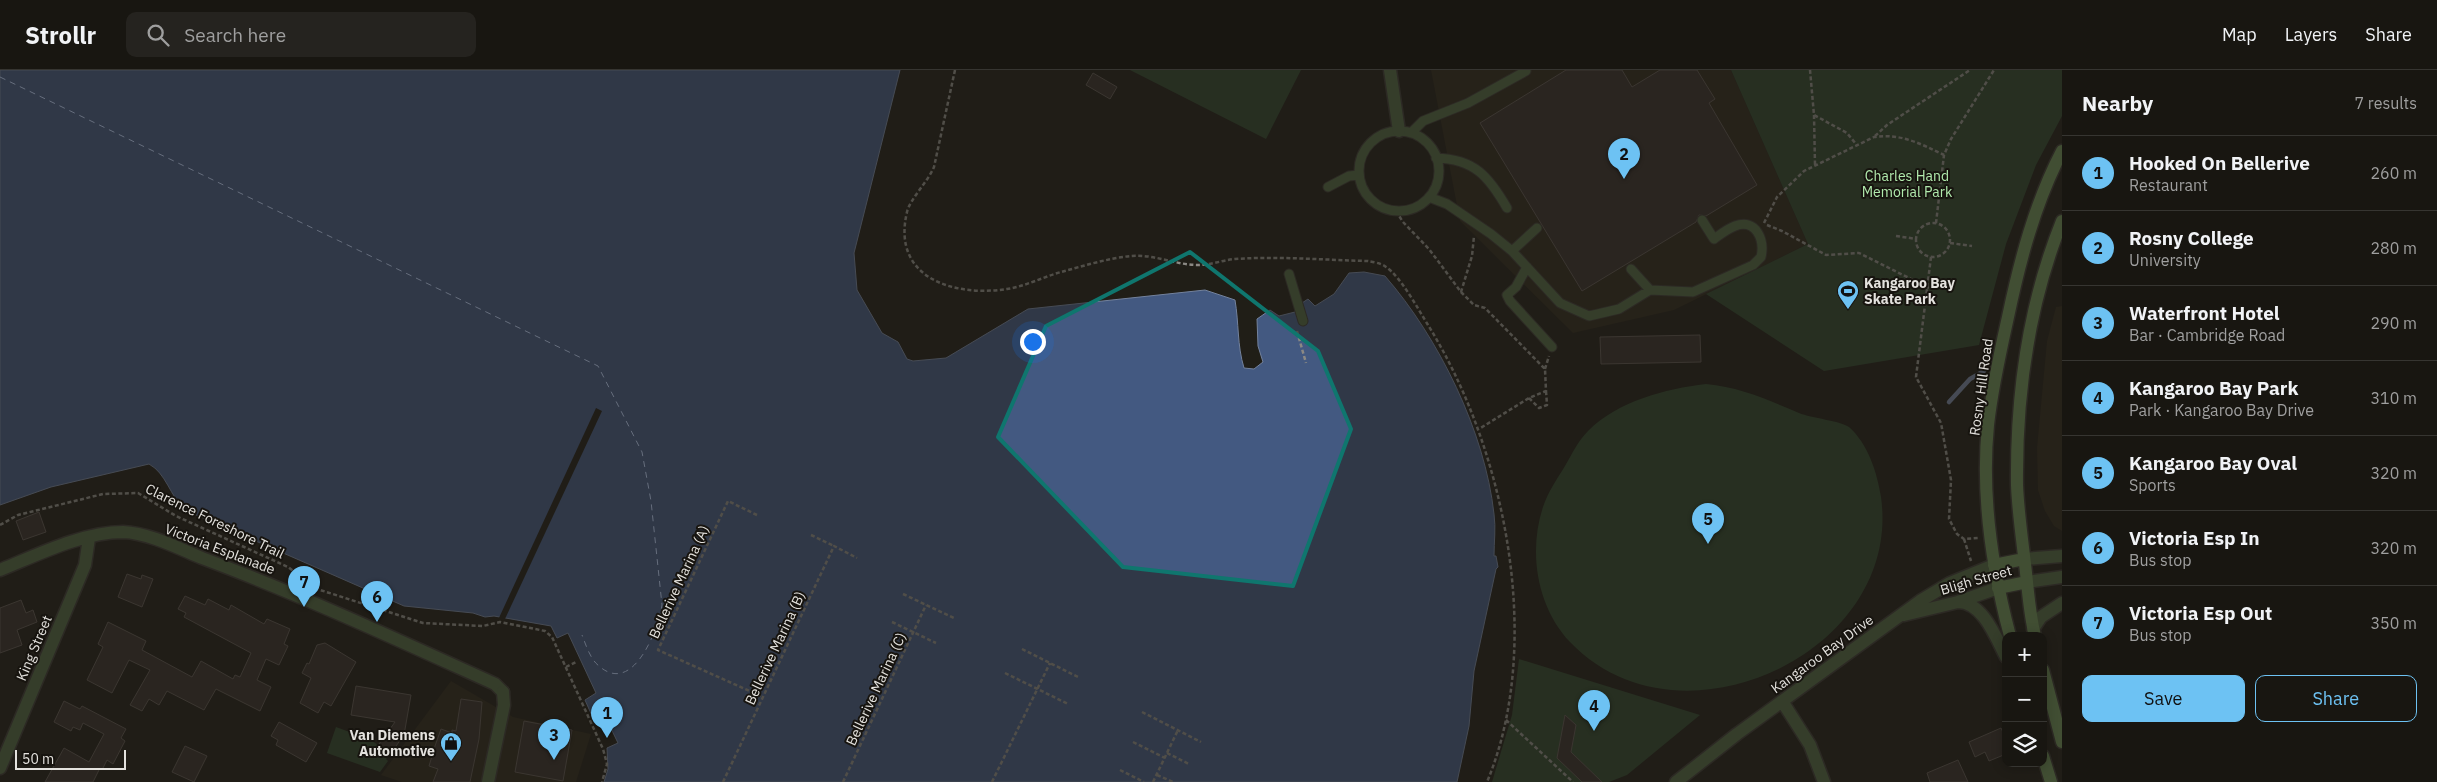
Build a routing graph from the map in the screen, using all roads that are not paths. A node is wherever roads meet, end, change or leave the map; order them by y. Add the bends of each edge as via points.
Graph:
1 (1390, 70) edge
2 (1526, 71) dead end
3 (1405, 132) junction
4 (2062, 151) edge
5 (1436, 158) junction
6 (1359, 175) junction
7 (1328, 188) dead end
8 (1429, 197) junction
9 (1507, 208) dead end
10 (1702, 220) dead end
11 (2062, 221) edge
12 (1536, 228) dead end
13 (1512, 251) junction
14 (1527, 267) junction
15 (1632, 269) dead end
16 (1289, 274) dead end
17 (1650, 290) junction
18 (1303, 321) dead end
19 (1552, 347) dead end
20 (89, 538) junction
21 (2062, 556) edge
22 (2024, 559) junction
23 (1994, 565) junction
24 (0, 570) edge
25 (2062, 577) edge
26 (2027, 582) junction
27 (1998, 588) junction
28 (1958, 602) junction
29 (2062, 603) edge
30 (1899, 617) junction
31 (2009, 632) edge
32 (2034, 632) edge
33 (2002, 650) edge
34 (2045, 677) edge
35 (1782, 701) junction
36 (2062, 742) edge
37 (2046, 767) edge
38 (0, 768) edge
39 (488, 782) edge
40 (1676, 782) edge
41 (1824, 782) edge
42 (2051, 782) edge

1 - 3 street
2 - 3 lane
3 - 5 lane via 1426,143
3 - 6 lane via 1382,135 1368,146
4 - 23 main road, Rosny Hill Road via 2033,221 2018,268 1995,376 1988,426 1987,474 1989,538
5 - 8 lane via 1438,176
5 - 9 lane via 1449,158 1471,165 1487,178
6 - 7 lane via 1349,176
6 - 8 lane via 1369,198 1384,208 1396,211 1415,207
8 - 13 lane via 1475,222
10 - 17 lane via 1714,239 1736,226 1751,226 1763,243 1761,257 1753,265 1693,292
11 - 22 main road via 2041,285 2023,379 2017,487
12 - 13 lane
13 - 14 lane
14 - 17 lane via 1560,303 1589,316 1619,308
14 - 19 lane via 1516,287 1507,295
15 - 17 lane
16 - 18 lane
20 - 24 street, Victoria Esplanade
20 - 38 street, King Street via 85,565
20 - 39 street, Victoria Esplanade via 125,532 156,540 263,582 498,687 504,705
21 - 22 street, Bligh Street
22 - 23 main road, Bligh Street
22 - 26 main road
23 - 27 main road, Rosny Hill Road
23 - 30 street, Kangaroo Bay Drive via 1937,590
25 - 26 street, Bligh Street
26 - 27 main road, Bligh Street
26 - 32 main road
27 - 28 street, Bligh Street
27 - 31 main road, Rosny Hill Road
28 - 30 street, Bligh Street
28 - 33 street via 1970,604 1980,614
29 - 32 street via 2041,617
30 - 35 street, Kangaroo Bay Drive
34 - 36 main road
35 - 40 street, Kangaroo Bay Drive
35 - 41 street via 1810,745
37 - 42 main road

